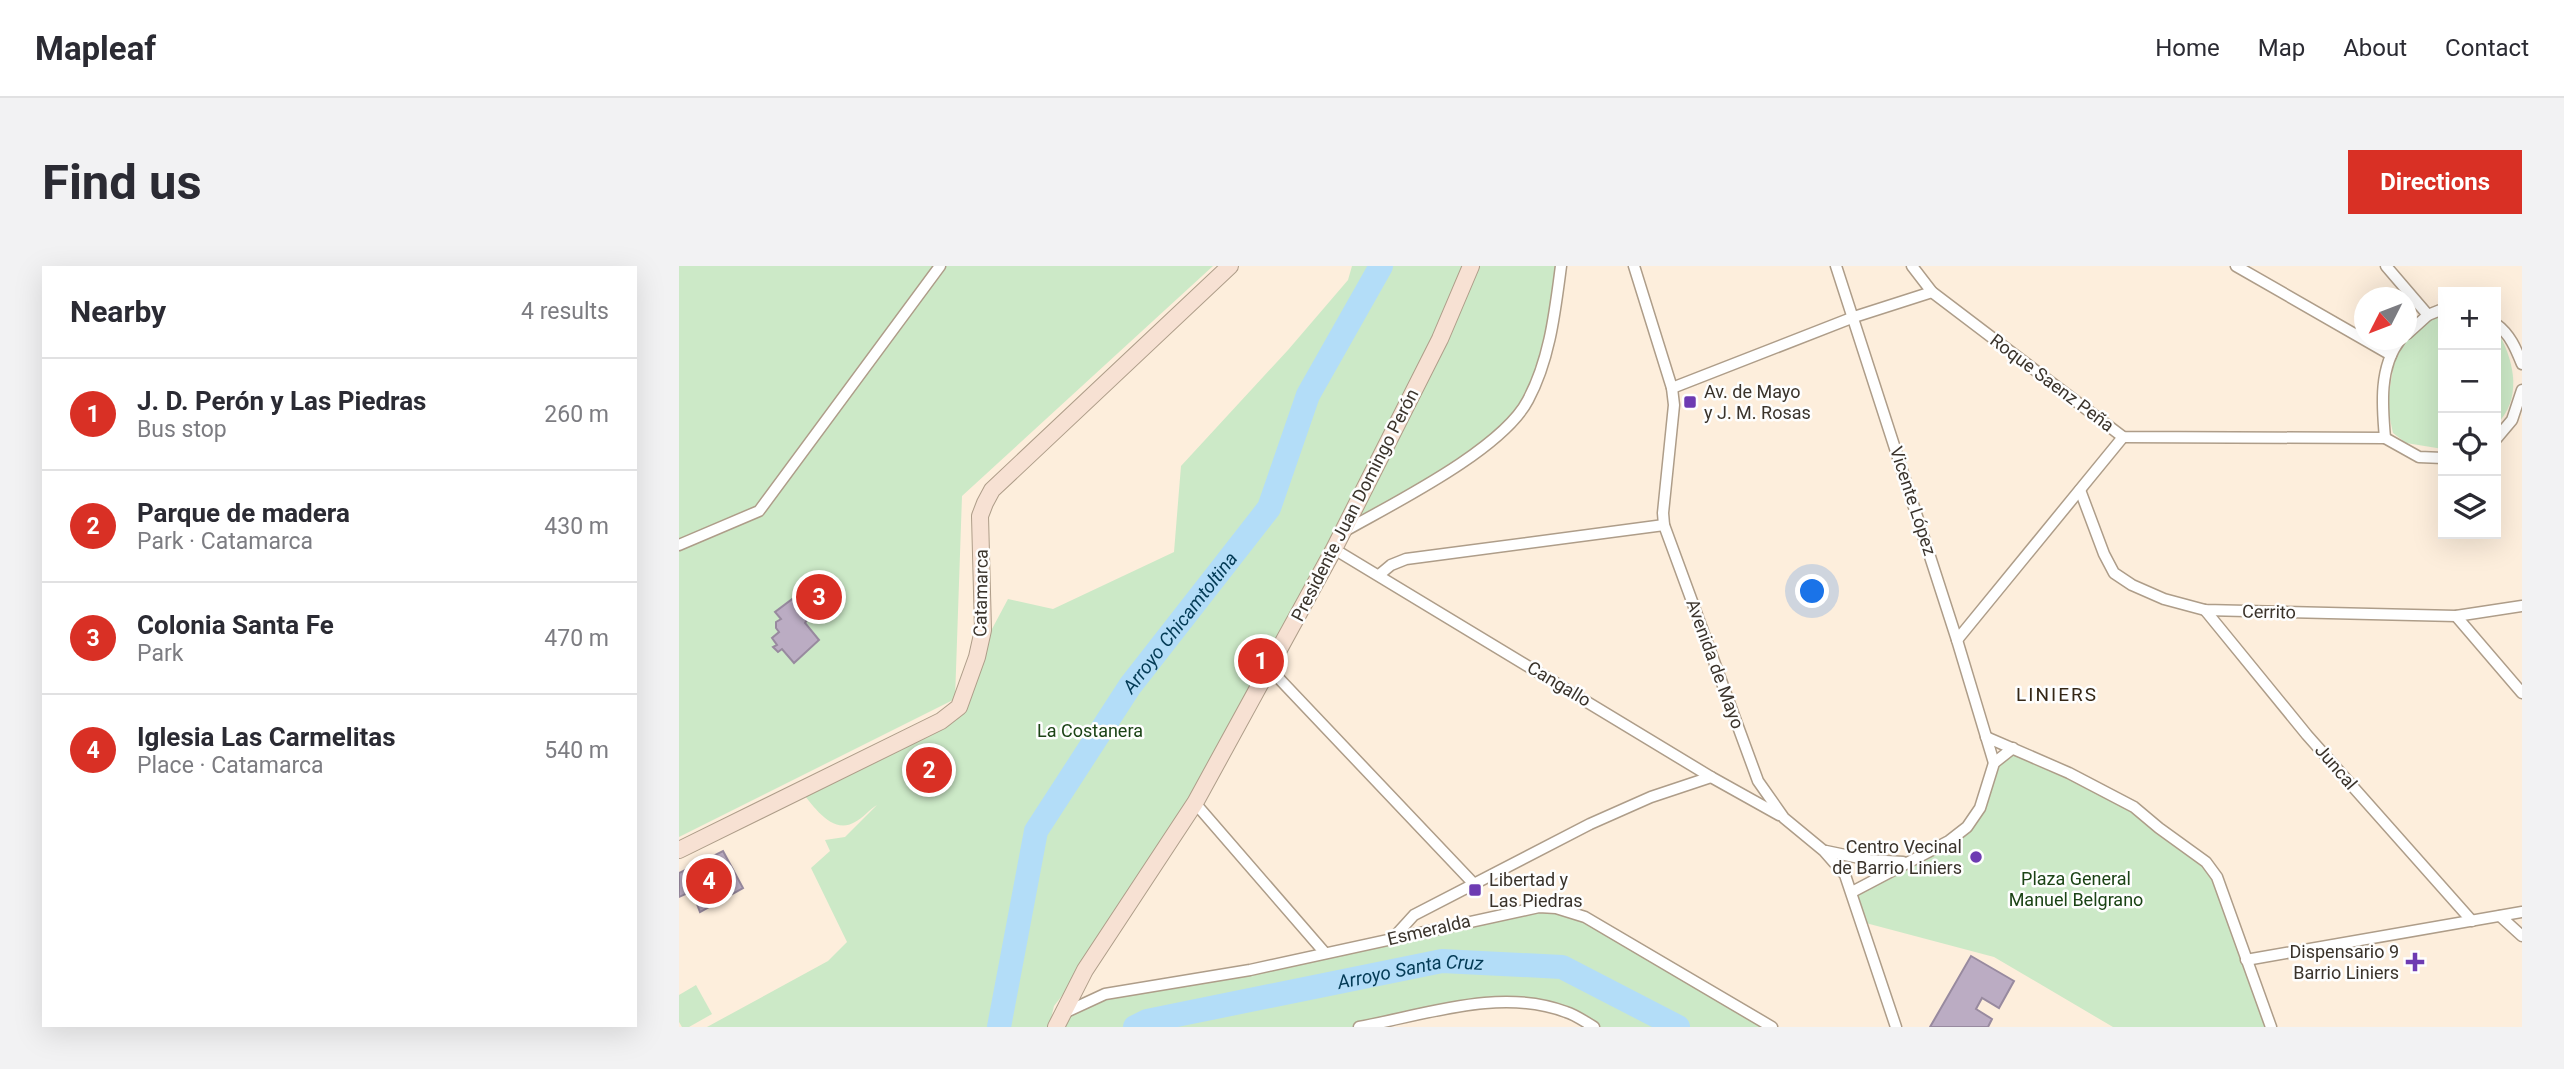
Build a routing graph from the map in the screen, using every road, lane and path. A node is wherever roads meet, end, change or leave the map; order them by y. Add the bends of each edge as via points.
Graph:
1 (940, 266) edge
2 (1230, 266) edge
3 (1471, 266) edge
4 (1562, 266) edge
5 (1634, 266) edge
6 (1836, 266) edge
7 (1912, 266) edge
8 (2236, 266) edge
9 (2386, 266) edge
10 (1932, 292) junction
11 (2438, 311) edge
12 (2428, 315) junction
13 (1854, 317) junction
14 (2417, 324) edge
15 (2501, 327) edge
16 (2394, 350) edge
17 (2391, 355) junction
18 (2522, 364) edge
19 (1672, 388) junction
20 (2522, 390) edge
21 (2501, 433) edge
22 (2123, 436) junction
23 (2385, 438) junction
24 (2438, 458) edge
25 (2080, 490) junction
26 (1664, 525) junction
27 (1343, 532) junction
28 (679, 545) edge
29 (1334, 550) junction
30 (1379, 575) junction
31 (2522, 606) edge
32 (2205, 610) junction
33 (2456, 616) junction
34 (1957, 640) junction
35 (1269, 668) junction
36 (2522, 693) edge
37 (1986, 737) junction
38 (2013, 748) junction
39 (1994, 763) junction
40 (1711, 777) junction
41 (1195, 803) junction
42 (1784, 818) junction
43 (679, 850) edge
44 (1824, 851) junction
45 (1906, 863) junction
46 (1474, 884) junction
47 (1852, 892) junction
48 (2522, 912) edge
49 (2500, 916) junction
50 (2472, 921) junction
51 (2522, 936) edge
52 (1394, 938) junction
53 (1325, 953) junction
54 (2246, 960) junction
55 (1060, 1020) edge
56 (1401, 1024) edge
57 (1359, 1027) edge
58 (1594, 1027) edge
59 (1772, 1027) edge
60 (1896, 1027) edge
61 (2271, 1027) edge

1 - 28 street via 759,511
2 - 43 street, Catamarca via 992,490 981,516 983,631 959,707 941,721
3 - 27 street, Presidente Juan Domingo Perón via 1440,339
4 - 27 street via 1547,349 1527,402 1512,422 1472,456
5 - 19 street, Avenida de Mayo
6 - 13 street, Vicente López
7 - 10 street, Roque Saenz Peña
8 - 17 street
9 - 12 street
10 - 13 street
10 - 22 street, Roque Saenz Peña
11 - 12 street
12 - 14 street
13 - 19 street
13 - 34 street, Vicente López
15 - 18 street
16 - 17 street
17 - 23 street via 2382,405
19 - 26 street, Avenida de Mayo
20 - 21 street via 2512,420
22 - 23 street, Roque Saenz Peña
22 - 25 street
23 - 24 street, Roque Saenz Peña via 2419,457
25 - 32 street, Cerrito via 2114,573 2164,599
25 - 34 street
26 - 30 street via 1406,559
26 - 42 street, Avenida de Mayo via 1751,766
27 - 29 street, Presidente Juan Domingo Perón
29 - 30 street, Cangallo
29 - 35 street, Presidente Juan Domingo Perón
30 - 40 street, Cangallo
31 - 33 street, Cerrito
32 - 33 street, Cerrito
32 - 50 street, Juncal
33 - 36 street
34 - 37 street, Vicente López
35 - 41 street, Presidente Juan Domingo Perón
35 - 46 street
37 - 38 street
37 - 39 street, Vicente López
38 - 39 street
38 - 54 street via 2134,807 2206,862 2217,877
39 - 45 street via 1980,807 1967,827
40 - 42 street, Cangallo
40 - 46 street via 1590,824
41 - 53 street
41 - 55 street, Presidente Juan Domingo Perón via 1085,970
42 - 44 street, Avenida de Mayo
44 - 45 street
44 - 47 street, Avenida de Mayo via 1841,869
45 - 47 street
46 - 52 street via 1415,915
47 - 60 street, Avenida de Mayo
48 - 49 street
49 - 50 street
49 - 51 street
50 - 54 street
52 - 53 street, Esmeralda
52 - 59 street, Esmeralda via 1524,909 1556,908 1609,930
53 - 55 street, Esmeralda via 1105,994
54 - 61 street
56 - 57 street
56 - 58 street via 1478,1004 1524,1003 1568,1012

